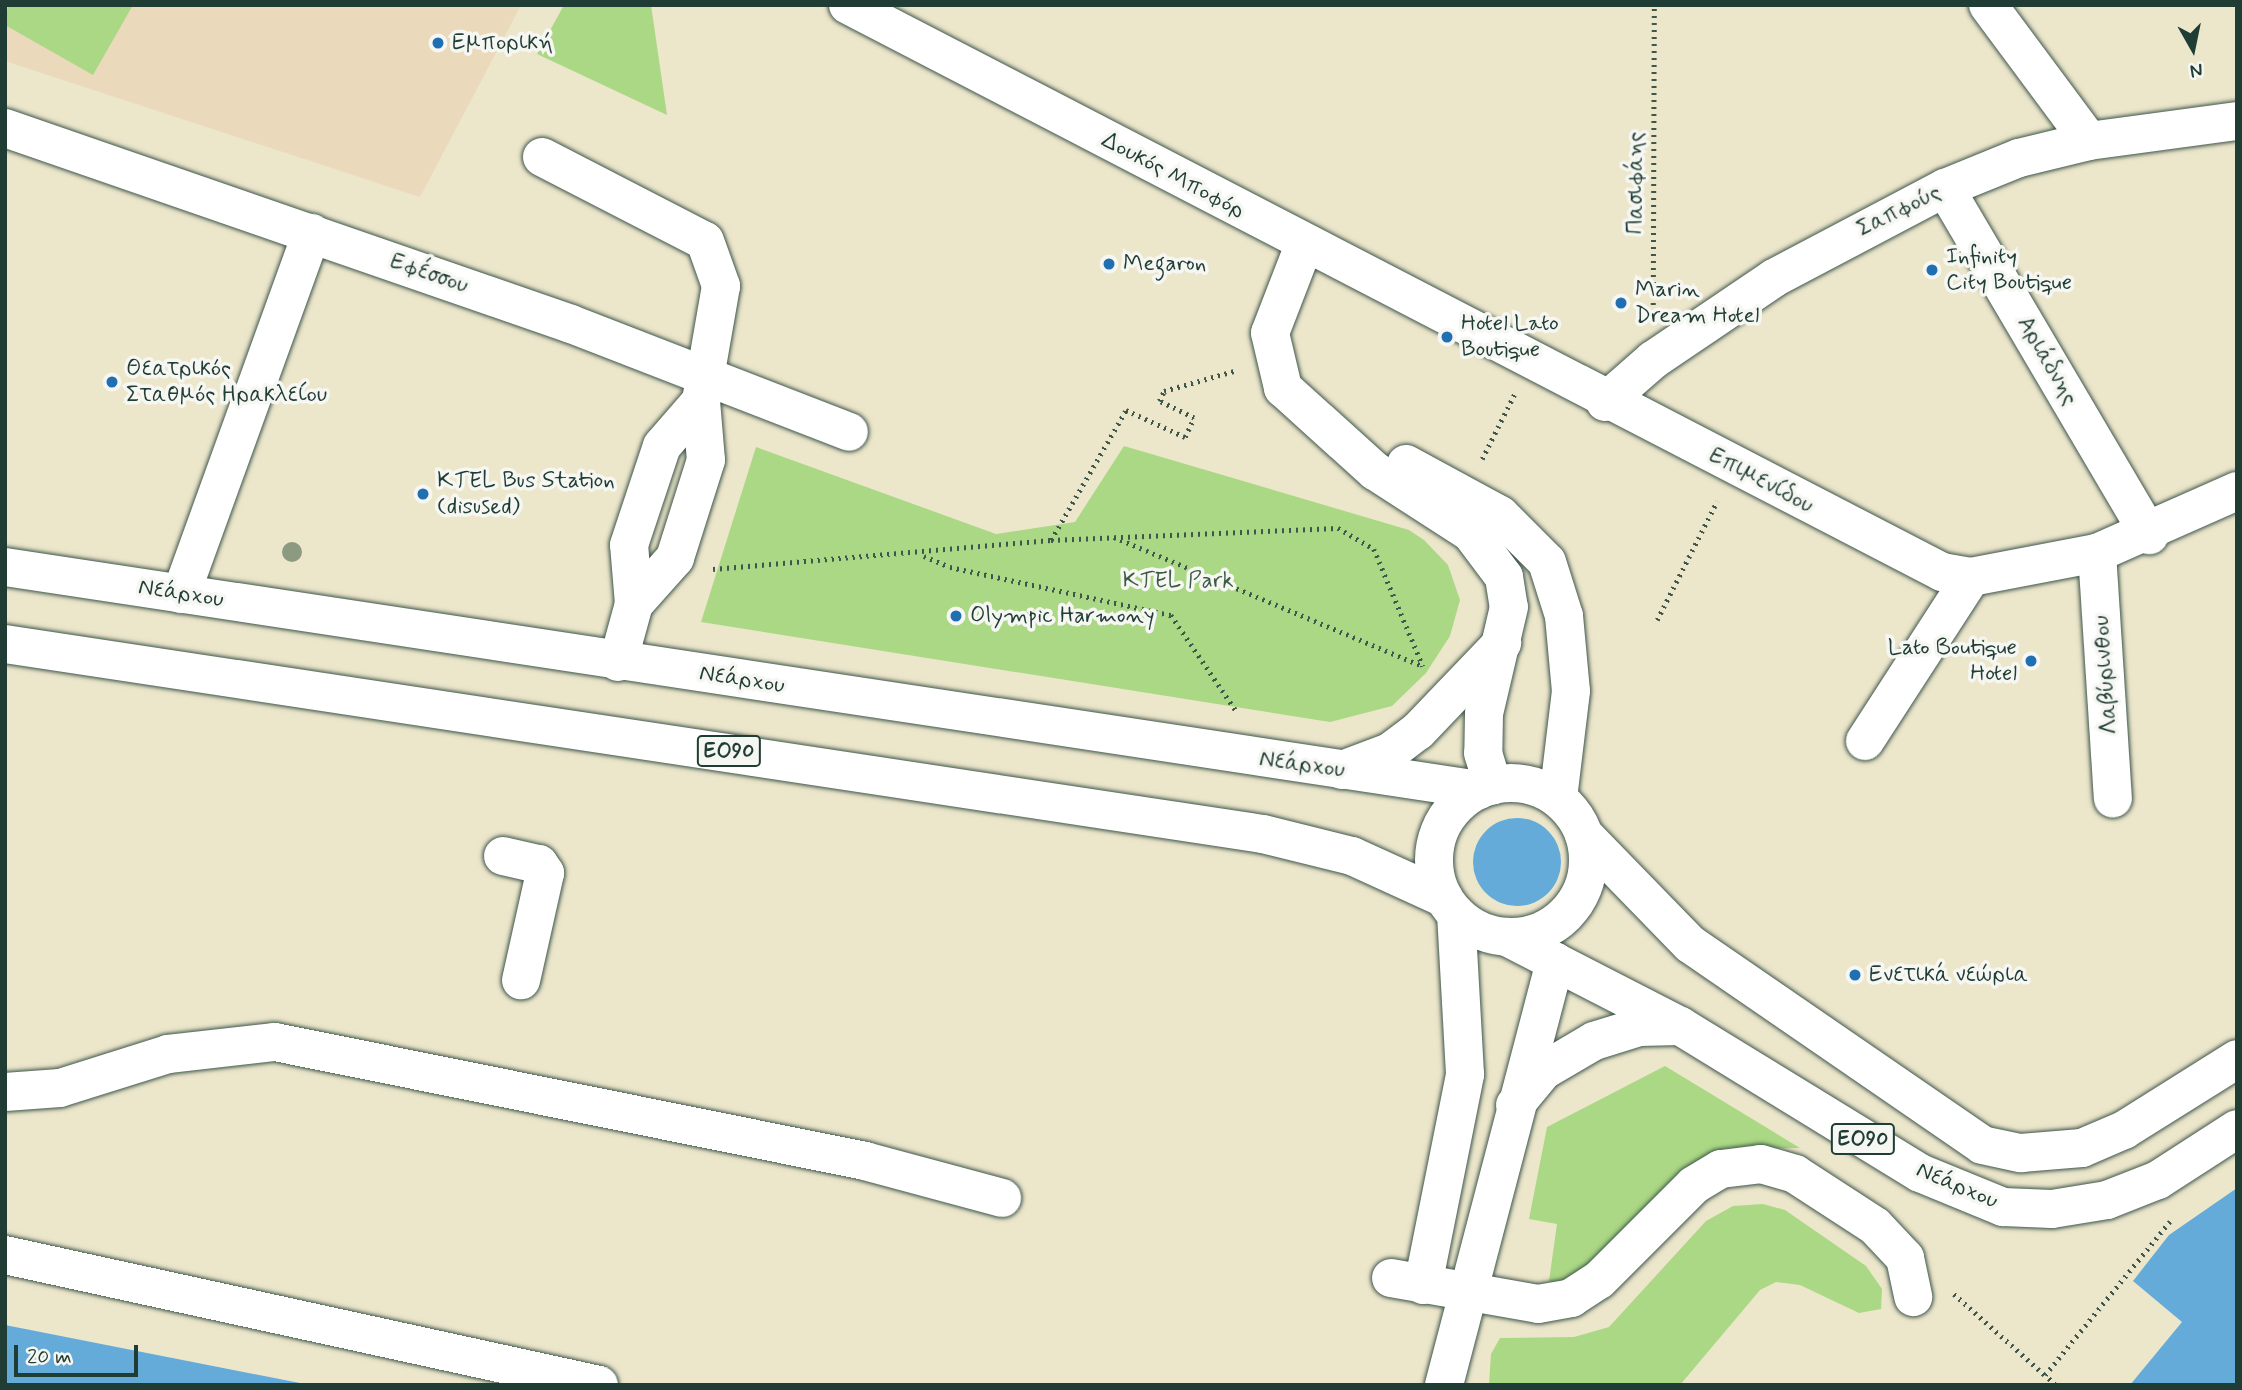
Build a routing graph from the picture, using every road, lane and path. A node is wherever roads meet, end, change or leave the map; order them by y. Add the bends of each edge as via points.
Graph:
1 (848, 5) edge
2 (1654, 5) edge
3 (1988, 5) edge
4 (2237, 121) edge
5 (5, 128) edge
6 (2090, 141) junction
7 (542, 157) dead end
8 (1945, 188) junction
9 (312, 233) junction
10 (1304, 245) junction
11 (1271, 360) junction
12 (1653, 360) junction
13 (704, 389) junction
14 (1605, 402) junction
15 (1509, 406) dead end
16 (849, 432) dead end
17 (1329, 434) junction
18 (1734, 466) junction
19 (2237, 491) edge
20 (1465, 494) junction
21 (2149, 535) junction
22 (1113, 537) junction
23 (1051, 540) junction
24 (2096, 553) junction
25 (924, 555) junction
26 (675, 558) junction
27 (5, 567) edge
28 (1971, 577) junction
29 (181, 594) junction
30 (634, 604) junction
31 (1657, 620) dead end
32 (1502, 643) junction
33 (5, 644) edge
34 (618, 662) junction
35 (1238, 713) dead end
36 (1865, 741) dead end
37 (1340, 771) junction
38 (1486, 787) junction
39 (1558, 798) junction
40 (2113, 798) dead end
41 (1584, 835) junction
42 (503, 856) dead end
43 (1446, 899) junction
44 (1507, 937) junction
45 (1555, 961) junction
46 (521, 980) dead end
47 (1680, 1026) junction
48 (2237, 1059) edge
49 (5, 1092) edge
50 (1515, 1105) junction
51 (2237, 1129) edge
52 (1002, 1198) dead end
53 (2179, 1209) dead end
54 (5, 1255) edge
55 (1912, 1285) joint
56 (1466, 1294) junction
57 (2045, 1375) junction
58 (599, 1385) edge
59 (1444, 1385) edge
60 (2055, 1385) edge

1 - 10 main road, Δουκός Μποφόρ
2 - 12 path, Πασιφάης
3 - 6 main road
4 - 6 main road, Σαπφούς
5 - 9 main road, Εφέσσου
6 - 8 main road, Σαπφούς via 2019,158
7 - 13 main road via 705,241 720,286
8 - 12 main road, Σαπφούς via 1774,278
8 - 21 main road, Αριάδνης
9 - 13 main road, Εφέσσου
9 - 29 main road
10 - 11 main road via 1275,317
10 - 14 main road, Επιμενίδου
11 - 17 main road via 1288,396
11 - 23 path via 1164,390 1159,401 1194,418 1185,437 1126,410
12 - 14 main road, Σαπφούς
13 - 16 main road, Εφέσσου
13 - 26 main road via 706,460
13 - 30 main road via 662,446 633,532 627,560
14 - 18 main road, Επιμενίδου
15 - 20 path
17 - 20 main road
17 - 32 main road via 1471,533 1493,557 1509,599
18 - 28 main road, Επιμενίδου via 1917,563
18 - 31 path
19 - 21 main road, Επιμενίδου
20 - 39 main road via 1532,541 1558,589 1572,707
21 - 24 main road, Επιμενίδου
22 - 22 path via 1338,528 1374,549 1389,574 1423,666
22 - 23 path
23 - 25 path
24 - 28 main road, Επιμενίδου
24 - 40 main road, Λαβύρινθου
25 - 26 path via 711,569
25 - 35 path via 950,567 1171,615
26 - 30 main road
27 - 29 main road, Νεάρχου
28 - 36 main road
29 - 34 main road, Νεάρχου
30 - 34 main road
32 - 37 main road via 1418,731 1390,752
32 - 38 main road via 1485,714
33 - 43 main road, ΕΟ90 via 1263,834 1352,856
34 - 37 main road, Νεάρχου
37 - 38 main road, Νεάρχου
38 - 39 main road via 1534,786
38 - 43 main road via 1455,806 1440,831 1433,858
39 - 41 main road, ΕΟ90
41 - 44 main road, ΕΟ90 via 1586,877 1573,906 1539,932
41 - 48 main road, Νεάρχου / ΕΟ90 via 1690,944 1982,1145 2021,1153 2082,1148 2124,1130
42 - 46 main road via 538,864 545,873
43 - 44 main road, ΕΟ90 via 1479,930
43 - 56 main road via 1465,1074 1407,1281
44 - 45 main road, Νεάρχου / ΕΟ90
45 - 47 main road, Νεάρχου / ΕΟ90
45 - 50 main road
47 - 50 main road via 1639,1027 1587,1044 1543,1071
47 - 51 main road, Νεάρχου / ΕΟ90 via 1920,1173 2003,1207 2071,1208 2115,1197 2158,1180
49 - 52 main road via 60,1088 168,1055 275,1042 865,1161
50 - 56 main road
53 - 57 path
54 - 58 main road
55 - 56 main road via 1784,1189 1750,1184 1702,1203 1585,1314 1519,1316
55 - 57 path via 1939,1283
56 - 59 main road
57 - 60 path

